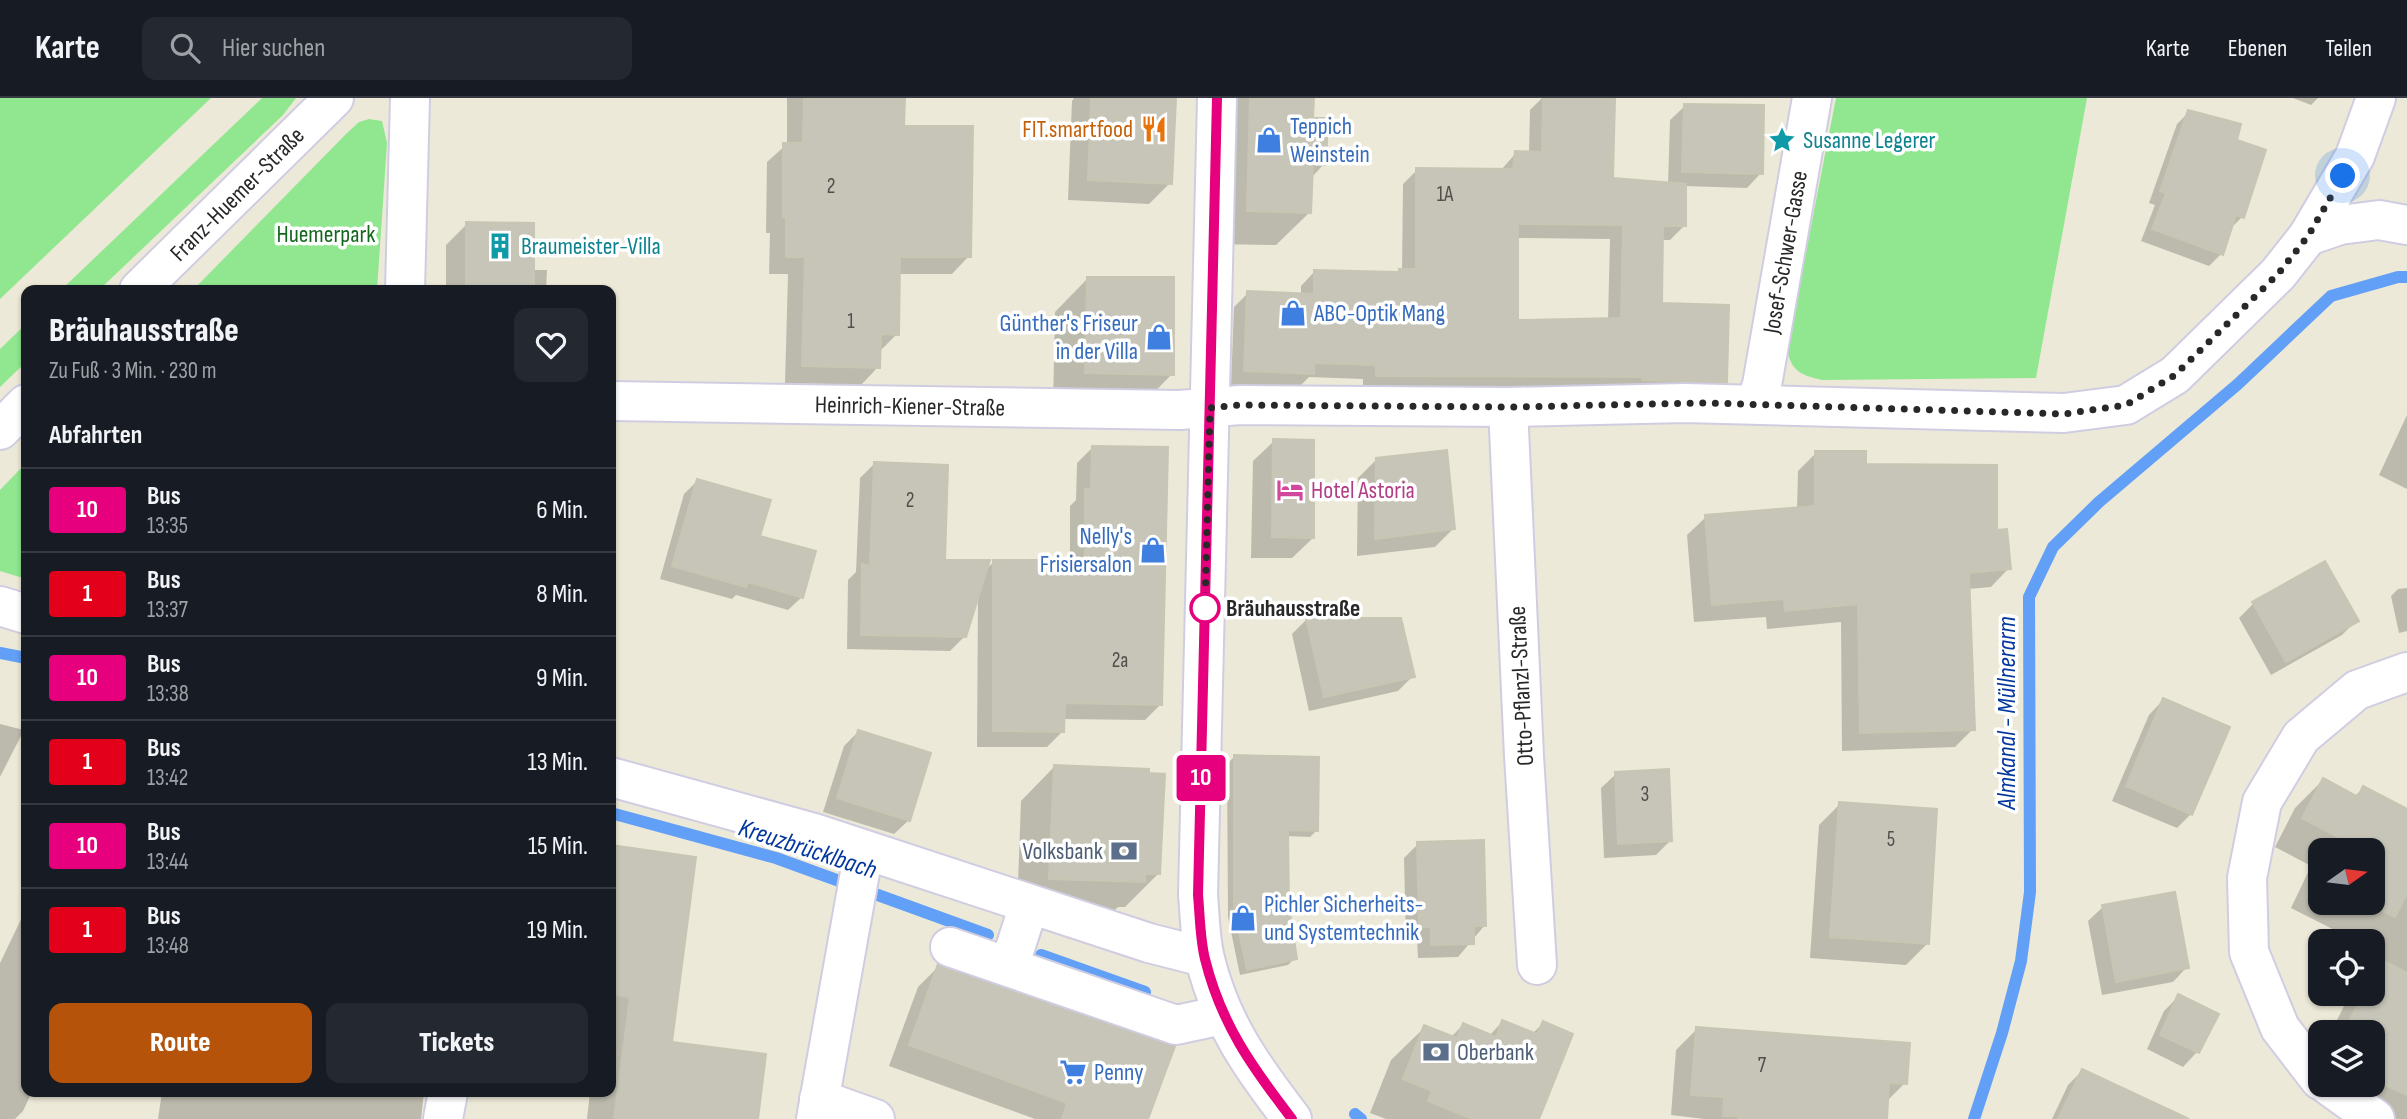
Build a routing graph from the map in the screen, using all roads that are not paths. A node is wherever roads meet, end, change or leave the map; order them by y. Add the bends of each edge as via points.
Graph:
1 (334, 98) edge
2 (410, 98) edge
3 (1217, 98) edge
4 (1812, 98) edge
5 (2376, 98) edge
6 (2407, 225) edge
7 (2308, 236) junction
8 (144, 285) edge
9 (405, 285) edge
10 (616, 401) edge
11 (1755, 404) junction
12 (1508, 407) junction
13 (1210, 408) junction
14 (21, 409) edge
15 (0, 430) edge
16 (0, 606) edge
17 (21, 612) edge
18 (2407, 672) edge
19 (616, 778) edge
20 (860, 874) junction
21 (1029, 905) junction
22 (950, 947) dead end
23 (1204, 957) junction
24 (1537, 965) dead end
25 (1009, 967) junction
26 (1223, 1015) junction
27 (2308, 1064) edge
28 (447, 1097) edge
29 (2345, 1097) edge
30 (817, 1109) edge
31 (443, 1119) edge
32 (875, 1119) edge
33 (1292, 1119) edge
34 (2375, 1119) edge

1 - 8 street, Franz-Huemer-Straße
2 - 9 street
3 - 13 street
4 - 11 street, Josef-Schwer-Gasse
5 - 7 street via 2355,156
6 - 7 street via 2379,220 2340,225
7 - 11 street via 2278,274 2175,375 2126,405 2064,414
10 - 13 street, Heinrich-Kiener-Straße
11 - 12 street
12 - 13 street
12 - 24 street, Otto-Pflanzl-Straße
13 - 23 street via 1198,873
14 - 15 street
16 - 17 street
18 - 27 street via 2357,690 2301,737 2262,802 2247,878 2249,952 2280,1028
19 - 20 street via 814,833
20 - 21 street
20 - 30 street
21 - 23 street
21 - 25 street
22 - 25 street
23 - 26 street
25 - 26 street via 1176,1024
26 - 33 street via 1237,1043
28 - 31 street
29 - 34 street
30 - 32 street

